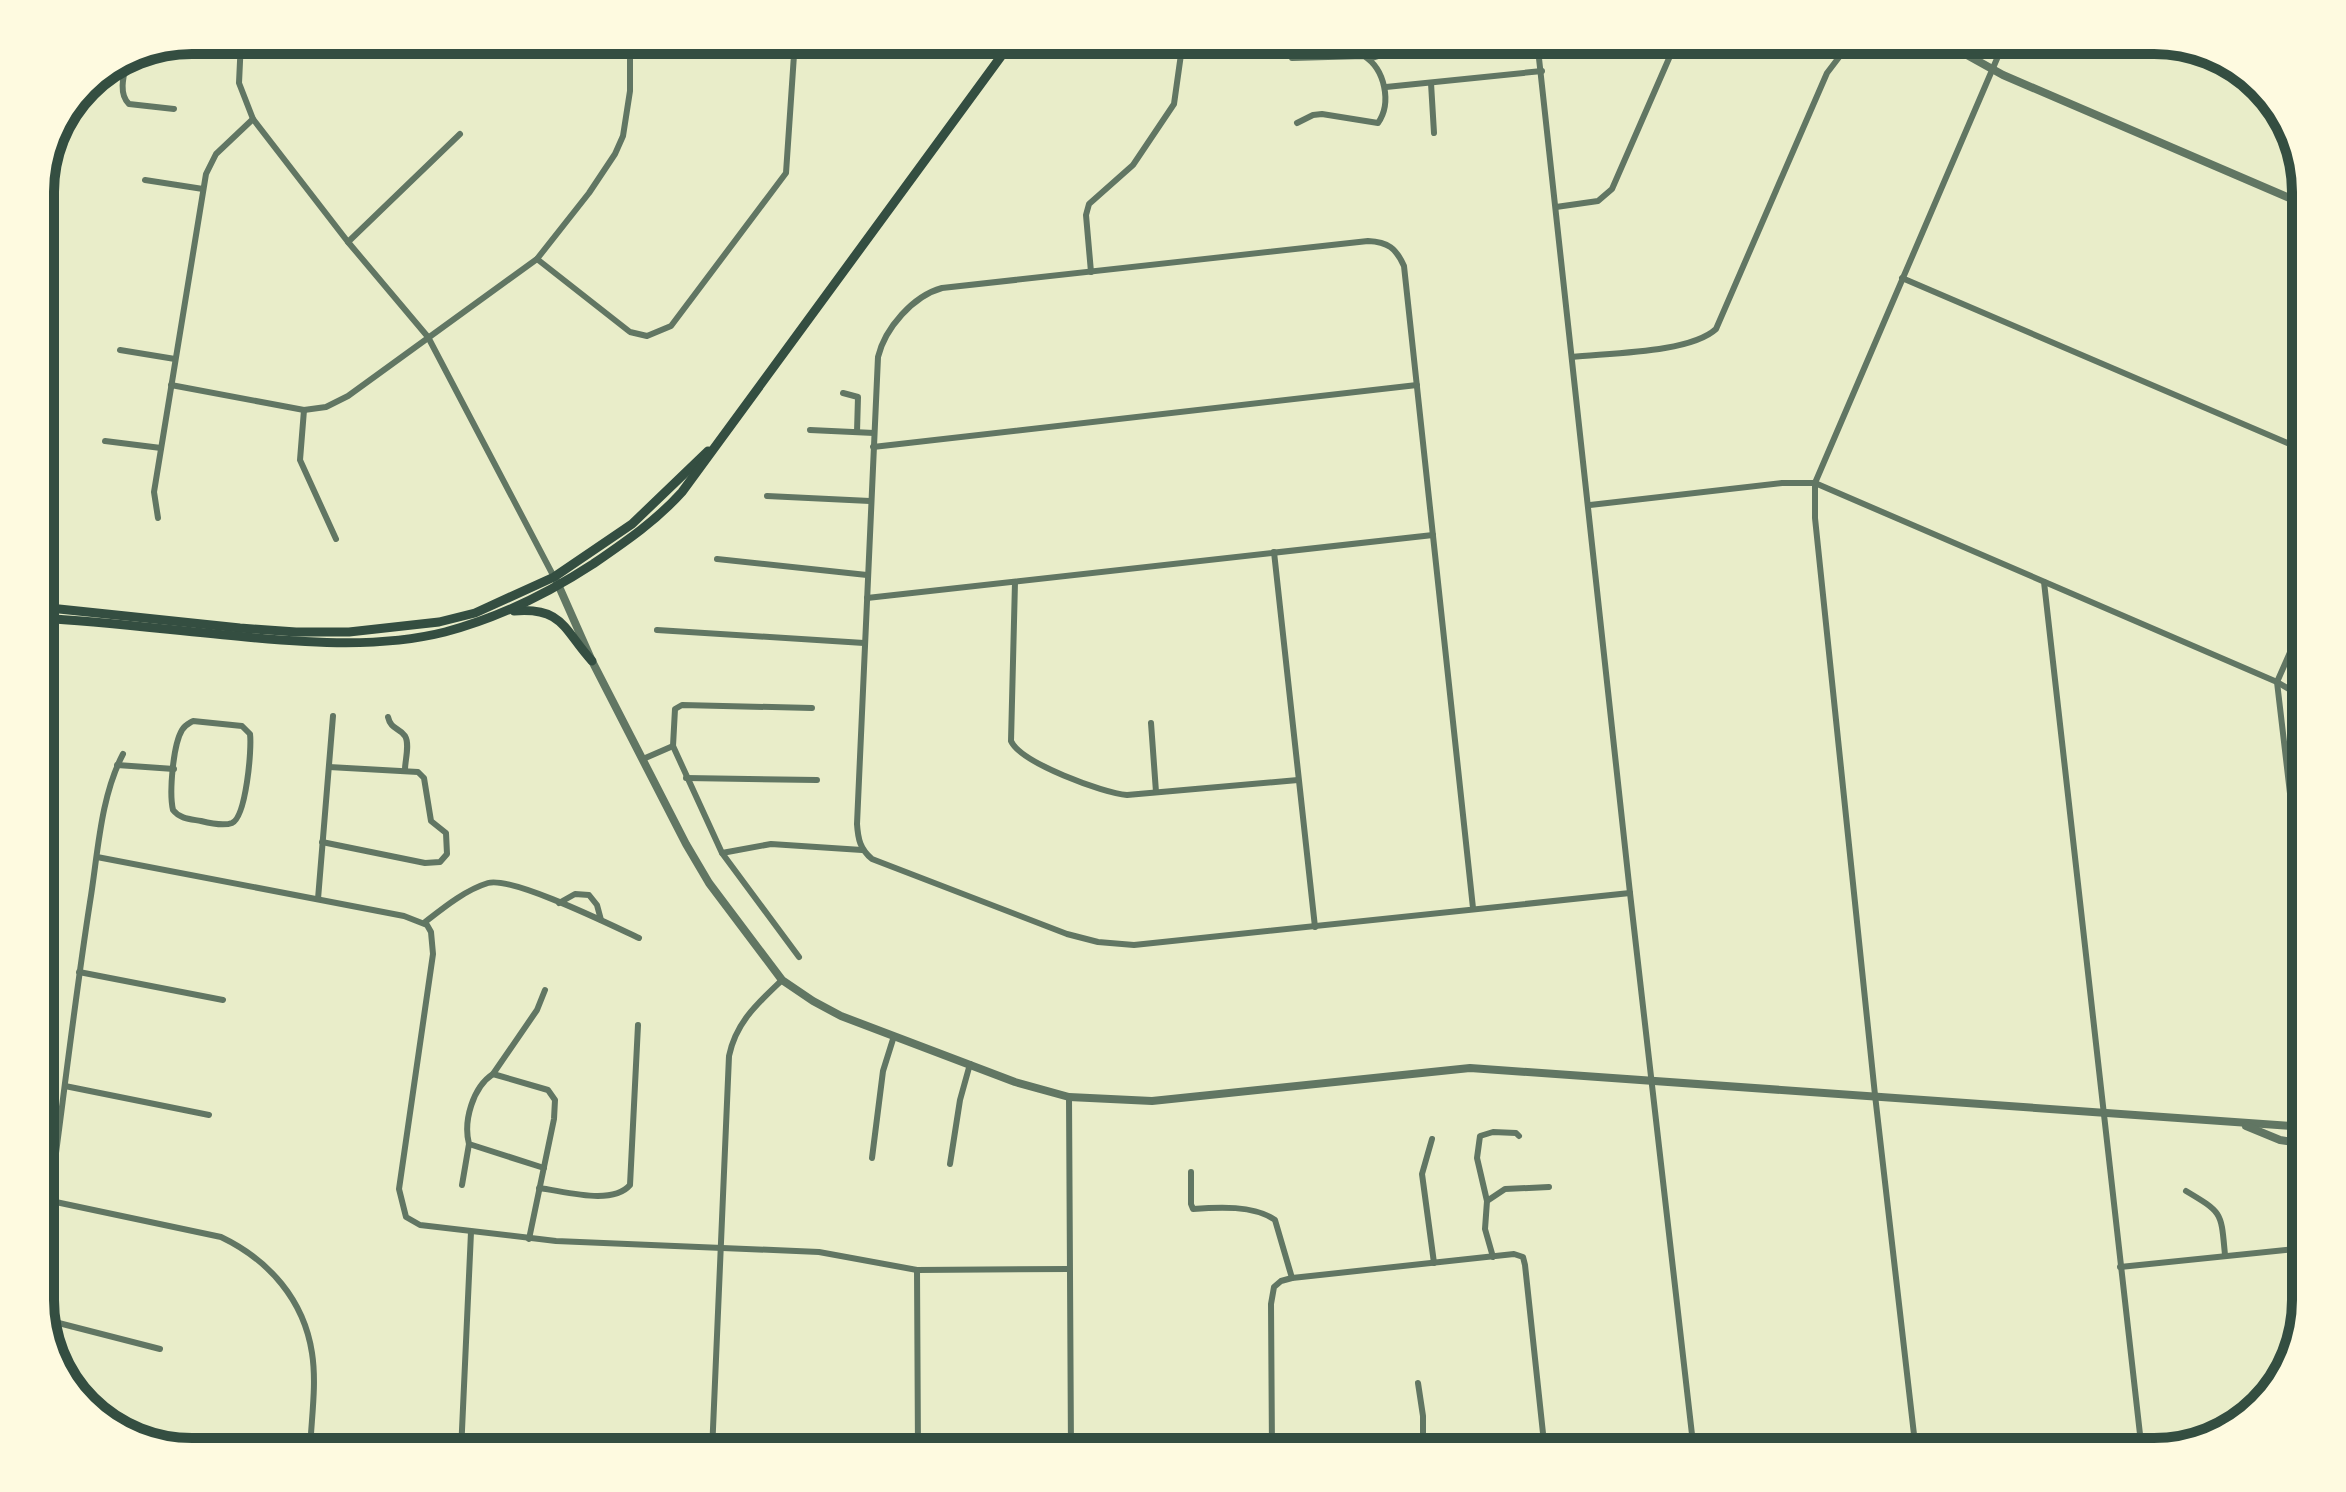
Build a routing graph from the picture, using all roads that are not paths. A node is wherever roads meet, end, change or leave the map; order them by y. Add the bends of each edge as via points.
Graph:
1 (240, 54) edge
2 (630, 54) edge
3 (794, 54) edge
4 (1003, 54) edge
5 (1181, 54) edge
6 (1385, 54) edge
7 (1539, 54) edge
8 (1671, 54) edge
9 (1841, 54) edge
10 (1966, 54) edge
11 (1999, 54) edge
12 (1292, 58) dead end
13 (1369, 59) junction
14 (1993, 69) junction
15 (1542, 71) junction
16 (126, 72) edge
17 (1431, 83) junction
18 (1386, 87) junction
19 (174, 109) dead end
20 (253, 119) junction
21 (1297, 123) dead end
22 (1434, 133) dead end
23 (460, 134) dead end
24 (145, 180) dead end
25 (203, 189) junction
26 (2292, 199) edge
27 (1556, 207) junction
28 (348, 242) junction
29 (537, 259) junction
30 (1091, 272) junction
31 (1902, 278) junction
32 (428, 337) junction
33 (120, 350) dead end
34 (1572, 357) junction
35 (175, 359) junction
36 (171, 385) junction
37 (1417, 385) junction
38 (843, 393) dead end
39 (304, 410) junction
40 (810, 430) dead end
41 (857, 432) junction
42 (874, 433) junction
43 (105, 441) dead end
44 (2292, 445) edge
45 (873, 447) junction
46 (161, 448) junction
47 (1815, 483) junction
48 (767, 496) dead end
49 (870, 501) junction
50 (1590, 505) junction
51 (158, 518) dead end
52 (1433, 535) junction
53 (336, 539) dead end
54 (1274, 552) junction
55 (717, 559) dead end
56 (867, 575) junction
57 (557, 582) junction
58 (1015, 582) junction
59 (2044, 582) junction
60 (867, 598) junction
61 (54, 608) edge
62 (503, 612) junction
63 (54, 619) edge
64 (657, 630) dead end
65 (864, 643) junction
66 (2292, 648) edge
67 (592, 661) junction
68 (2277, 682) junction
69 (2292, 691) edge
70 (812, 708) dead end
71 (333, 716) dead end
72 (388, 717) dead end
73 (1151, 723) dead end
74 (673, 746) junction
75 (123, 754) dead end
76 (643, 759) junction
77 (117, 765) junction
78 (329, 767) junction
79 (174, 769) junction
80 (405, 769) junction
81 (686, 778) junction
82 (817, 780) dead end
83 (1298, 780) junction
84 (1156, 792) junction
85 (2292, 810) edge
86 (322, 842) junction
87 (862, 850) junction
88 (722, 853) junction
89 (97, 857) junction
90 (1630, 893) junction
91 (318, 899) junction
92 (559, 903) junction
93 (1473, 908) junction
94 (601, 920) junction
95 (425, 922) junction
96 (1315, 927) junction
97 (639, 938) dead end
98 (799, 957) dead end
99 (79, 972) junction
100 (782, 980) junction
101 (545, 990) dead end
102 (223, 1000) dead end
103 (638, 1025) dead end
104 (894, 1036) junction
105 (970, 1064) junction
106 (493, 1074) junction
107 (1652, 1080) junction
108 (65, 1086) junction
109 (1875, 1095) junction
110 (1069, 1097) junction
111 (2102, 1112) junction
112 (209, 1115) dead end
113 (2241, 1123) junction
114 (2292, 1126) edge
115 (1519, 1136) dead end
116 (1432, 1139) dead end
117 (2292, 1142) edge
118 (469, 1144) junction
119 (872, 1158) dead end
120 (950, 1164) dead end
121 (544, 1168) junction
122 (1191, 1172) dead end
123 (54, 1176) edge
124 (462, 1185) dead end
125 (1549, 1187) dead end
126 (539, 1188) junction
127 (2186, 1191) dead end
128 (1487, 1201) junction
129 (54, 1202) edge
130 (471, 1232) junction
131 (529, 1239) junction
132 (722, 1248) junction
133 (2292, 1249) edge
134 (2225, 1255) junction
135 (1493, 1257) junction
136 (1434, 1263) junction
137 (2120, 1267) junction
138 (1069, 1269) junction
139 (917, 1270) junction
140 (1292, 1278) junction
141 (57, 1322) edge
142 (160, 1349) dead end
143 (1418, 1383) dead end
144 (311, 1438) edge
145 (462, 1438) edge
146 (713, 1438) edge
147 (918, 1438) edge
148 (1071, 1438) edge
149 (1272, 1438) edge
150 (1423, 1438) edge
151 (1543, 1438) edge
152 (1692, 1438) edge
153 (1914, 1438) edge
154 (2140, 1438) edge

1 - 20 street via 239,83
2 - 29 street via 630,91 615,154
3 - 29 street via 786,173 671,326 647,336 630,332
4 - 57 main road via 669,507 630,539
5 - 30 street via 1174,104 1133,165 1089,204
6 - 13 street
7 - 15 street
8 - 27 street via 1612,189 1598,201
9 - 34 street via 1827,73 1716,329 1684,345
10 - 14 street
11 - 14 street
12 - 13 street
13 - 18 street
14 - 26 street
14 - 31 street
15 - 17 street
15 - 27 street
16 - 19 street via 124,101
17 - 18 street
17 - 22 street
18 - 21 street via 1378,123 1322,114
20 - 25 street via 216,154
20 - 28 street
23 - 28 street
24 - 25 street
25 - 35 street
27 - 34 street
28 - 32 street
29 - 32 street
30 - 37 street via 1368,241 1389,244 1404,266
30 - 42 street via 931,291 914,303 886,337 878,357
31 - 44 street
31 - 47 street
32 - 39 street via 348,396
32 - 57 street
33 - 35 street
34 - 50 street
35 - 36 street
36 - 39 street
36 - 46 street
37 - 45 street
37 - 52 street
38 - 41 street via 858,397
39 - 53 street via 302,466
40 - 41 street
41 - 42 street
42 - 45 street
43 - 46 street
45 - 49 street
46 - 51 street via 154,492
47 - 50 street
47 - 59 street
47 - 109 street
48 - 49 street
49 - 56 street
50 - 90 street
52 - 54 street
52 - 93 street
54 - 58 street
54 - 83 street
55 - 56 street
56 - 60 street
57 - 61 main road via 475,613 412,627 349,632 240,628
57 - 62 main road
57 - 67 street
58 - 60 street
58 - 84 street via 1013,747 1108,792
59 - 68 street
59 - 111 street
60 - 65 street
62 - 63 main road via 442,632 352,642
62 - 67 main road via 547,613
64 - 65 street
65 - 87 street via 857,824
66 - 68 street
67 - 76 street
68 - 69 street
68 - 85 street
70 - 74 street via 682,705 672,718
71 - 78 street
72 - 80 street via 407,740
73 - 84 street
74 - 76 street
74 - 81 street
75 - 77 street
76 - 100 street via 709,883
77 - 79 street
77 - 89 street
78 - 80 street
78 - 86 street
79 - 79 street via 181,731 193,721 242,726 250,734 242,809 231,823 176,814 171,802
80 - 86 street via 424,778 431,821 446,833 447,854 440,862
81 - 82 street
81 - 88 street
83 - 84 street
83 - 96 street
86 - 91 street
87 - 88 street via 771,844
87 - 96 street via 872,859 1098,942 1153,945
88 - 98 street
89 - 91 street
89 - 99 street
90 - 93 street
90 - 107 street
91 - 95 street
92 - 94 street
92 - 94 street via 575,894 589,895
92 - 95 street via 491,883
93 - 96 street
94 - 97 street
95 - 130 street via 433,954 399,1194 409,1220
99 - 102 street
99 - 108 street
100 - 104 street via 841,1016
100 - 132 street via 751,1009 732,1044
101 - 106 street
103 - 126 street via 630,1185 619,1195 606,1197
104 - 105 street
104 - 119 street via 883,1071
105 - 110 street
105 - 120 street
106 - 118 street via 476,1091
106 - 121 street via 553,1095
107 - 109 street
107 - 110 street via 1466,1068 1182,1099
107 - 152 street
108 - 112 street
108 - 123 street
109 - 111 street
109 - 153 street
110 - 138 street
111 - 113 street
111 - 137 street
113 - 114 street
113 - 117 street
115 - 128 street via 1480,1136 1477,1158
116 - 136 street via 1422,1174
118 - 121 street
118 - 124 street
121 - 126 street
122 - 140 street via 1193,1209 1236,1209 1275,1220
125 - 128 street via 1505,1189
126 - 131 street
127 - 134 street via 2220,1215
128 - 135 street via 1485,1229
129 - 144 street via 221,1237 269,1268 291,1296 310,1341
130 - 131 street
130 - 145 street
131 - 132 street
132 - 139 street via 819,1252
132 - 146 street
133 - 134 street
134 - 137 street
135 - 136 street
135 - 151 street via 1514,1254 1524,1260
136 - 140 street
137 - 154 street
138 - 139 street
138 - 148 street
139 - 147 street
140 - 149 street via 1281,1281 1272,1295
141 - 142 street
143 - 150 street

